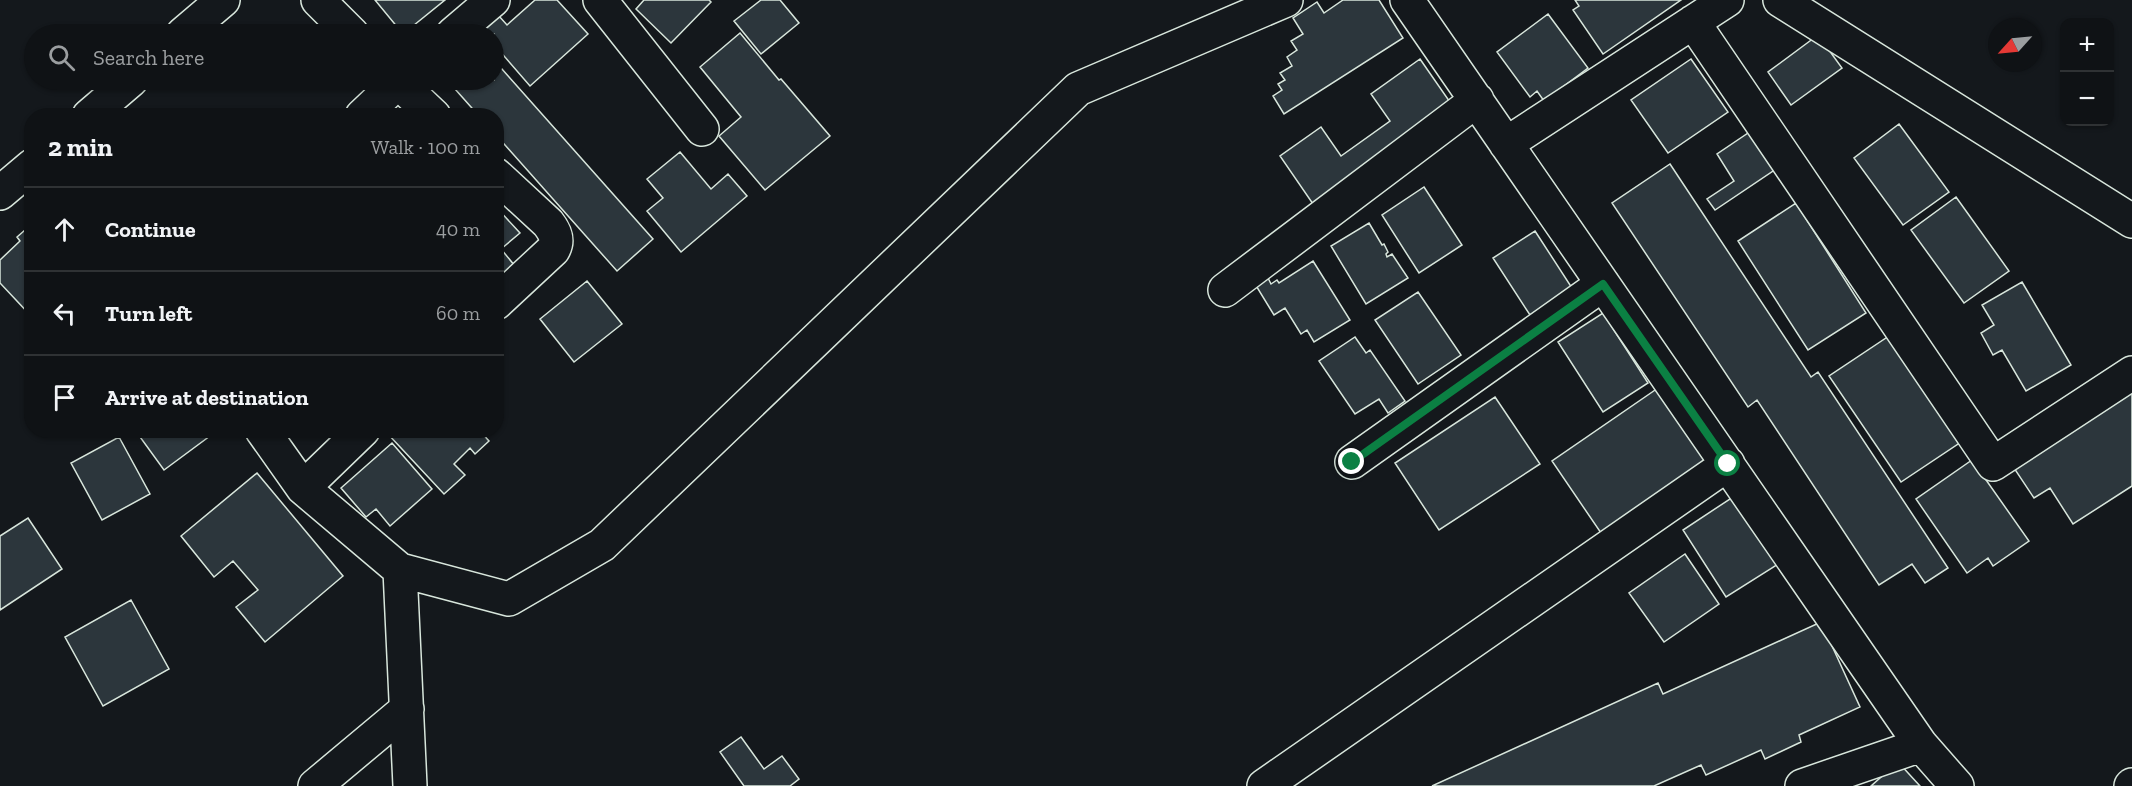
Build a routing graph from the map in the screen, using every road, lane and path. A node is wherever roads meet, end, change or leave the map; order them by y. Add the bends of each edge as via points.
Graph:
1 (223, 0) edge
2 (318, 0) edge
3 (494, 0) edge
4 (600, 0) edge
5 (1286, 0) edge
6 (1407, 0) edge
7 (1727, 0) edge
8 (1780, 0) edge
9 (1693, 22) junction
10 (195, 24) edge
11 (342, 24) edge
12 (465, 24) edge
13 (119, 90) edge
14 (388, 90) edge
15 (408, 90) edge
16 (1477, 100) junction
17 (98, 108) edge
18 (370, 108) edge
19 (426, 108) edge
20 (702, 129) dead end
21 (1506, 144) junction
22 (24, 173) edge
23 (504, 182) edge
24 (0, 193) edge
25 (2132, 220) edge
26 (1603, 284) junction
27 (1225, 290) dead end
28 (504, 296) edge
29 (2132, 373) edge
30 (268, 438) edge
31 (355, 438) edge
32 (1352, 462) dead end
33 (1728, 464) junction
34 (303, 488) junction
35 (400, 570) junction
36 (407, 709) junction
37 (1921, 746) junction
38 (315, 786) edge
39 (410, 786) edge
40 (1264, 786) edge
41 (1802, 786) edge
42 (1957, 786) edge

1 - 10 street
2 - 11 street
3 - 12 street
4 - 20 street
5 - 35 street via 1078,89 602,545 509,599
6 - 16 street
7 - 9 street
8 - 25 street
9 - 21 street
9 - 29 street via 1993,464
13 - 17 street
14 - 18 street
15 - 19 street
16 - 21 street
16 - 27 street
21 - 26 street
22 - 24 street
23 - 28 street via 548,223 557,244
26 - 32 street
26 - 33 street
30 - 34 street
31 - 34 street
33 - 37 street
33 - 40 street
34 - 35 street
35 - 36 street
36 - 38 street
36 - 39 street
37 - 41 street
37 - 42 street

